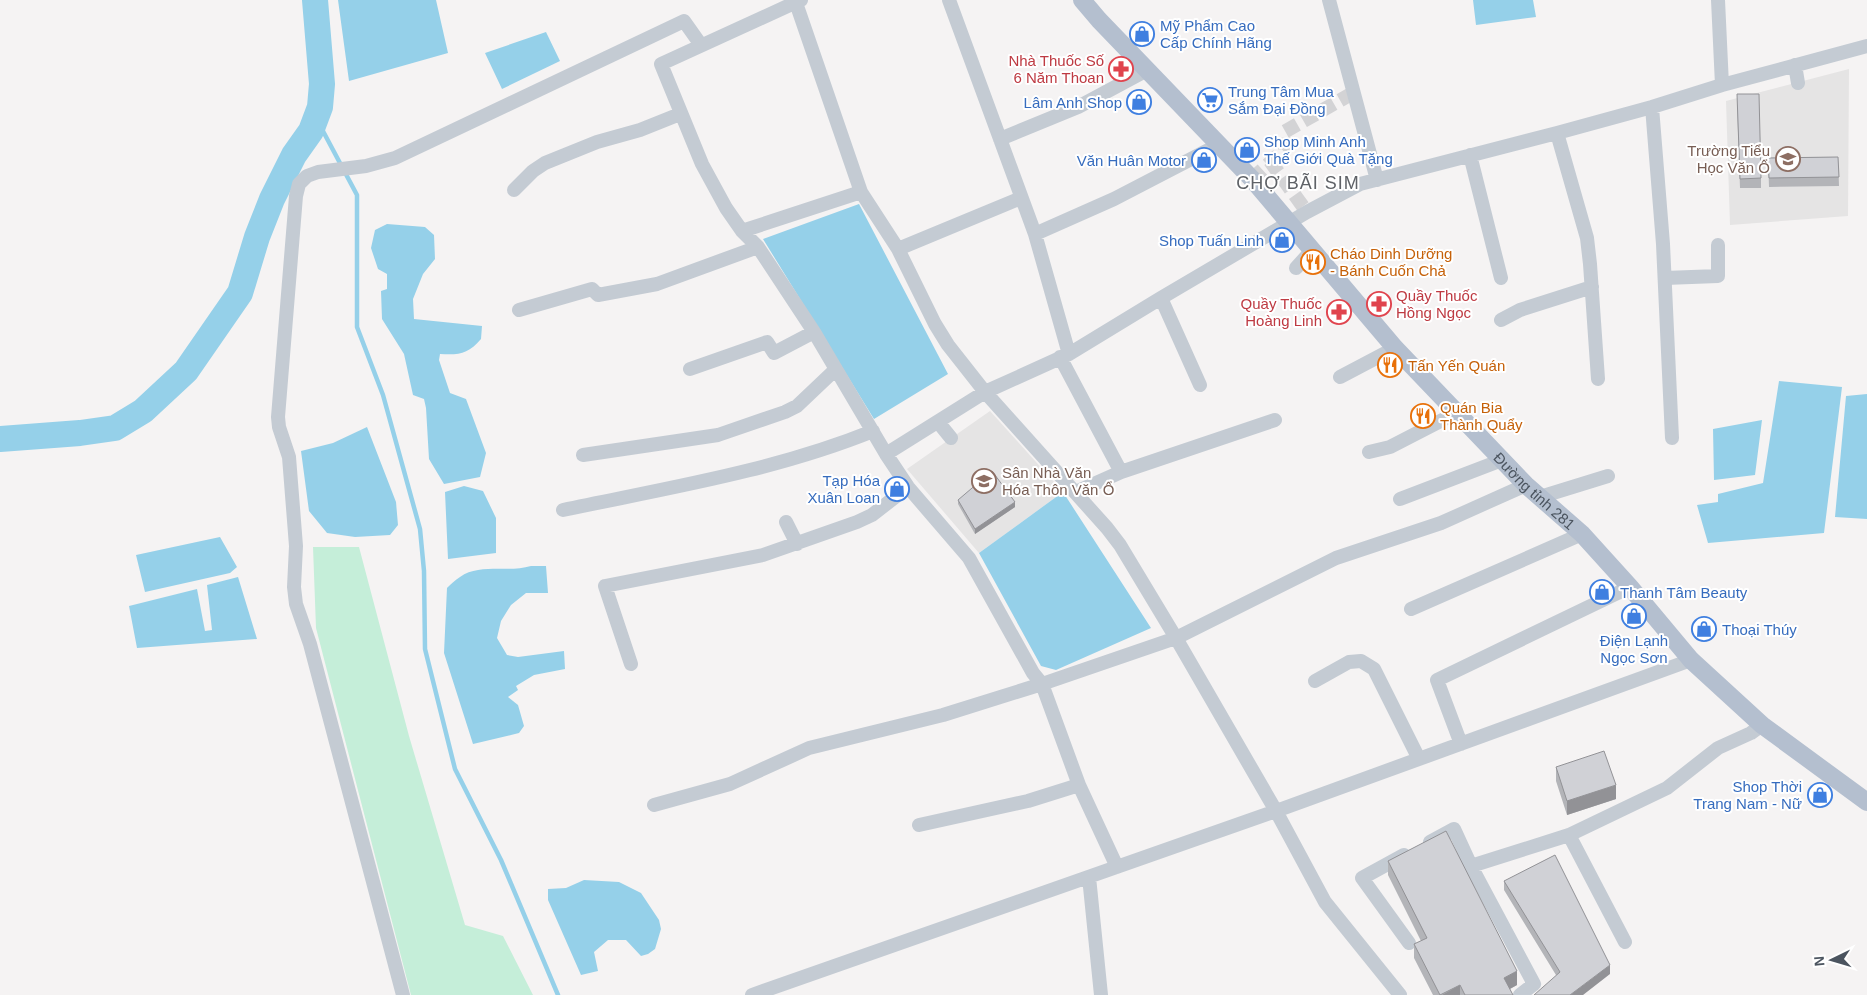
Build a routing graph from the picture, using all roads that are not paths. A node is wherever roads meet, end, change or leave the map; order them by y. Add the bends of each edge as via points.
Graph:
1 (949, 0) edge
2 (1082, 0) edge
3 (1330, 0) edge
4 (1718, 0) edge
5 (797, 1) edge
6 (701, 45) junction
7 (1867, 46) edge
8 (1795, 65) junction
9 (1147, 70) junction
10 (1798, 83) dead end
11 (1722, 85) junction
12 (1652, 106) junction
13 (680, 114) junction
14 (1557, 132) junction
15 (1000, 139) junction
16 (1220, 144) junction
17 (1470, 155) junction
18 (1377, 180) junction
19 (514, 190) dead end
20 (861, 192) junction
21 (1021, 198) junction
22 (1290, 223) junction
23 (742, 230) junction
24 (1035, 234) junction
25 (1718, 245) dead end
26 (758, 247) junction
27 (898, 249) junction
28 (1313, 249) junction
29 (1296, 268) dead end
30 (1501, 278) dead end
31 (1665, 278) junction
32 (1592, 287) junction
33 (1160, 298) junction
34 (519, 310) dead end
35 (1501, 320) dead end
36 (814, 332) junction
37 (1395, 348) junction
38 (1065, 355) junction
39 (690, 368) dead end
40 (836, 369) junction
41 (1340, 377) dead end
42 (1598, 379) dead end
43 (1200, 385) dead end
44 (985, 392) junction
45 (1456, 413) junction
46 (1275, 420) dead end
47 (938, 422) junction
48 (873, 431) junction
49 (951, 438) dead end
50 (1672, 438) dead end
51 (1368, 452) dead end
52 (886, 454) junction
53 (583, 455) dead end
54 (1502, 460) junction
55 (1121, 472) junction
56 (1608, 476) dead end
57 (1526, 485) junction
58 (908, 487) junction
59 (1076, 492) junction
60 (1540, 497) junction
61 (1400, 499) dead end
62 (563, 510) dead end
63 (786, 522) dead end
64 (1582, 534) junction
65 (797, 544) junction
66 (1630, 587) junction
67 (1411, 609) dead end
68 (1176, 638) junction
69 (1691, 660) junction
70 (630, 664) dead end
71 (1315, 681) dead end
72 (1042, 684) junction
73 (1762, 725) junction
74 (1461, 744) junction
75 (1418, 759) junction
76 (1079, 785) junction
77 (1867, 802) edge
78 (654, 805) dead end
79 (1276, 811) junction
80 (919, 825) dead end
81 (1569, 835) junction
82 (1471, 866) junction
83 (1117, 867) junction
84 (1089, 877) junction
85 (1625, 942) dead end
86 (1408, 943) dead end
87 (404, 995) edge
88 (752, 995) edge
89 (1101, 995) edge
90 (1400, 995) edge
91 (1520, 995) edge

1 - 15 street
2 - 9 main road, Đường tỉnh 281
3 - 18 street
4 - 11 street
5 - 6 street
5 - 20 street
6 - 13 street via 660,64
6 - 87 street via 684,21 396,158 366,166 318,172 299,184 278,417 290,457 296,604 310,644
7 - 8 street
8 - 10 street
8 - 11 street
9 - 15 street via 1078,107
9 - 16 main road, Đường tỉnh 281
11 - 12 street
12 - 14 street
12 - 31 street
13 - 19 street via 546,163
13 - 23 street via 710,179
14 - 17 street
14 - 32 street via 1587,238
15 - 21 street
16 - 22 main road, Đường tỉnh 281
16 - 24 street via 1114,199
17 - 18 street
17 - 30 street
18 - 22 street via 1360,184
20 - 23 street
20 - 27 street
21 - 24 street
21 - 27 street
22 - 28 main road, Đường tỉnh 281
22 - 33 street
23 - 26 street
24 - 38 street
25 - 31 street via 1718,276
26 - 34 street via 644,288 598,295 592,289
26 - 36 street
27 - 44 street via 935,324
28 - 29 street
28 - 37 main road, Đường tỉnh 281
31 - 50 street
32 - 35 street via 1520,310
32 - 42 street
33 - 38 street
33 - 43 street
36 - 39 street via 774,354 767,342
36 - 40 street
37 - 41 street
37 - 45 main road, Đường tỉnh 281
38 - 44 street
38 - 55 street
40 - 48 street
40 - 53 street via 797,406 785,412 700,438
44 - 47 street
44 - 59 street
45 - 51 street via 1390,448
45 - 54 main road, Đường tỉnh 281
46 - 55 street
47 - 49 street
47 - 52 street
48 - 52 street
48 - 62 street via 832,448 746,471
52 - 58 street
54 - 57 main road, Đường tỉnh 281
54 - 61 street
55 - 59 street
56 - 60 street
57 - 60 main road, Đường tỉnh 281
57 - 68 street via 1441,523 1336,558
58 - 65 street via 872,515
58 - 72 street via 969,558 1032,673
59 - 68 street via 1120,545
60 - 64 main road, Đường tỉnh 281
63 - 65 street
64 - 66 main road, Đường tỉnh 281
64 - 67 street
65 - 70 street via 763,555 605,586
66 - 69 main road, Đường tỉnh 281
66 - 74 street via 1437,680
68 - 72 street
68 - 79 street
69 - 73 main road, Đường tỉnh 281
69 - 74 street
71 - 75 street via 1349,662 1361,661 1374,669
72 - 76 street
72 - 78 street via 943,715 809,748 730,784
73 - 77 main road, Đường tỉnh 281
73 - 81 street via 1718,748 1667,788
74 - 75 street
75 - 79 street
76 - 80 street via 1028,801
76 - 83 street
79 - 83 street
79 - 90 street via 1325,902
81 - 82 street
81 - 85 street
82 - 86 street via 1454,829 1362,878
82 - 91 street via 1534,984
83 - 84 street
84 - 88 street
84 - 89 street

